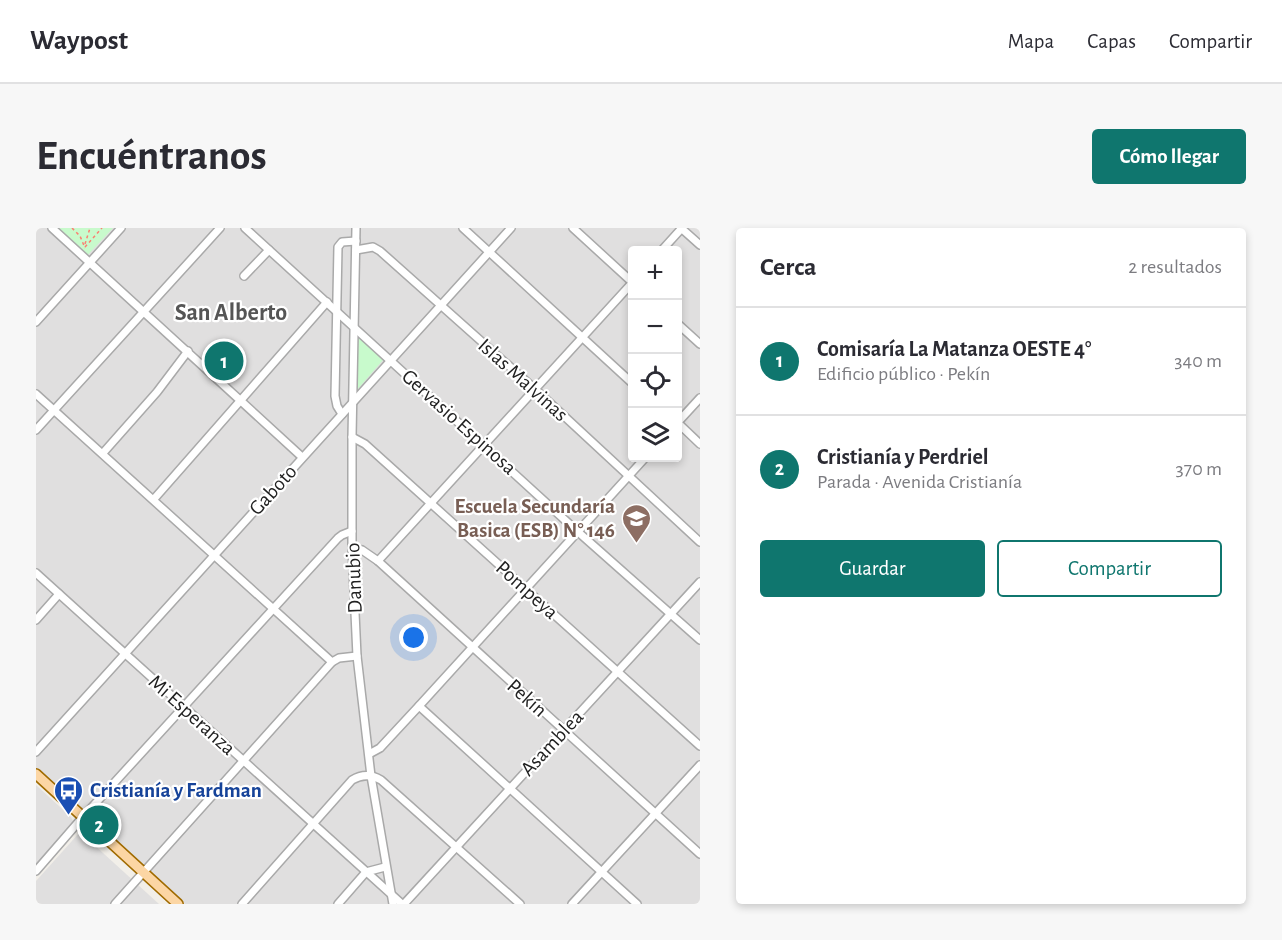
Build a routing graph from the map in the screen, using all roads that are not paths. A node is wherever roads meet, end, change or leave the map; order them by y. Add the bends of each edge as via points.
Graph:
1 (52, 228) edge
2 (121, 228) edge
3 (220, 228) edge
4 (245, 228) edge
5 (356, 228) edge
6 (463, 228) edge
7 (511, 228) edge
8 (573, 228) edge
9 (681, 228) edge
10 (356, 241) junction
11 (700, 245) edge
12 (665, 246) edge
13 (269, 250) junction
14 (356, 250) junction
15 (489, 252) junction
16 (89, 264) junction
17 (244, 276) dead end
18 (628, 278) edge
19 (628, 288) edge
20 (327, 302) junction
21 (440, 306) junction
22 (338, 311) junction
23 (144, 312) junction
24 (36, 322) edge
25 (353, 325) junction
26 (682, 328) edge
27 (582, 338) junction
28 (700, 344) edge
29 (188, 351) junction
30 (390, 360) junction
31 (628, 379) edge
32 (536, 390) junction
33 (36, 394) edge
34 (700, 398) edge
35 (239, 400) junction
36 (352, 403) junction
37 (54, 411) junction
38 (342, 414) junction
39 (682, 418) edge
40 (682, 426) edge
41 (36, 430) edge
42 (352, 436) junction
43 (700, 444) edge
44 (484, 445) junction
45 (103, 453) junction
46 (302, 457) junction
47 (641, 462) edge
48 (628, 476) junction
49 (154, 499) junction
50 (432, 503) junction
51 (352, 531) junction
52 (577, 531) junction
53 (700, 542) edge
54 (352, 548) junction
55 (214, 555) junction
56 (378, 561) junction
57 (36, 573) edge
58 (700, 582) edge
59 (525, 589) junction
60 (59, 594) junction
61 (273, 609) junction
62 (672, 614) junction
63 (36, 620) edge
64 (700, 640) edge
65 (471, 647) junction
66 (124, 654) junction
67 (357, 656) junction
68 (332, 663) junction
69 (619, 672) junction
70 (419, 706) junction
71 (185, 708) junction
72 (563, 731) junction
73 (700, 746) edge
74 (36, 752) edge
75 (369, 754) junction
76 (242, 761) junction
77 (700, 765) edge
78 (36, 774) edge
79 (371, 776) junction
80 (511, 788) junction
81 (655, 814) junction
82 (82, 818) junction
83 (313, 825) junction
84 (456, 847) junction
85 (700, 854) edge
86 (385, 867) junction
87 (36, 871) edge
88 (366, 872) junction
89 (602, 872) junction
90 (143, 873) junction
91 (391, 894) junction
92 (115, 904) edge
93 (178, 904) edge
94 (242, 904) edge
95 (338, 904) edge
96 (393, 904) edge
97 (403, 904) edge
98 (520, 904) edge
99 (572, 904) edge
100 (637, 904) edge

1 - 16 street
2 - 16 street
3 - 23 street
4 - 13 street, Gervasio Espinosa
5 - 10 street
6 - 15 street
7 - 15 street, Gaboto
8 - 18 street
9 - 11 street
9 - 12 street
10 - 14 street
10 - 22 street via 342,242 338,247
13 - 17 street
13 - 20 street, Gervasio Espinosa
14 - 21 street, Islas Malvinas via 376,248
14 - 25 street, Danubio
15 - 21 street, Gaboto
15 - 27 street
16 - 23 street
16 - 24 street
19 - 27 street
20 - 22 street, Gervasio Espinosa
20 - 35 street
21 - 30 street, Gaboto
21 - 32 street, Islas Malvinas
22 - 25 street, Gervasio Espinosa
22 - 38 street via 335,396
23 - 29 street
23 - 37 street
25 - 30 street, Gervasio Espinosa
25 - 36 street, Danubio
26 - 28 street
27 - 31 street
27 - 32 street
29 - 35 street
29 - 45 street
30 - 36 street, Gaboto
30 - 44 street, Gervasio Espinosa
32 - 44 street
32 - 48 street, Islas Malvinas
33 - 37 street
34 - 39 street
35 - 46 street
35 - 49 street
36 - 38 street, Gaboto
36 - 42 street, Danubio
37 - 41 street
37 - 45 street
38 - 46 street, Gaboto
40 - 43 street
42 - 50 street, Pompeya
42 - 51 street, Danubio
44 - 50 street
44 - 52 street, Gervasio Espinosa
45 - 49 street
46 - 55 street, Gaboto
47 - 48 street
48 - 52 street
48 - 53 street, Islas Malvinas
49 - 55 street
50 - 56 street
50 - 59 street, Pompeya
51 - 54 street, Danubio
51 - 61 street via 342,535
52 - 59 street
52 - 62 street, Gervasio Espinosa
54 - 56 street, Pekín
54 - 67 street, Danubio
55 - 61 street
55 - 66 street, Gaboto
56 - 65 street, Pekín
57 - 60 street, Mi Esperanza
58 - 62 street, Asamblea
59 - 65 street
59 - 69 street, Pompeya
60 - 63 street
60 - 66 street, Mi Esperanza
61 - 68 street
61 - 71 street
62 - 64 street, Gervasio Espinosa
62 - 69 street, Asamblea
65 - 70 street
65 - 72 street, Pekín
66 - 71 street, Mi Esperanza
66 - 74 street, Gaboto
67 - 68 street
67 - 75 street, Danubio
68 - 76 street
69 - 72 street, Asamblea
69 - 73 street, Pompeya
70 - 75 street via 380,748
70 - 80 street
71 - 76 street, Mi Esperanza
71 - 82 street
72 - 80 street, Asamblea
72 - 81 street, Pekín
75 - 79 street, Danubio
76 - 83 street, Mi Esperanza
76 - 90 street
77 - 81 street
78 - 82 main road
79 - 83 street via 352,780
79 - 84 street via 381,780
79 - 86 street, Danubio
80 - 84 street, Asamblea
80 - 89 street
81 - 85 street, Pekín
81 - 89 street
82 - 87 street
82 - 90 main road
83 - 88 street, Mi Esperanza
83 - 94 street
84 - 97 street, Asamblea
84 - 98 street
86 - 88 street
86 - 91 street, Danubio
88 - 91 street, Mi Esperanza
88 - 95 street
89 - 99 street
89 - 100 street
90 - 92 street
90 - 93 main road
91 - 96 street, Danubio
91 - 97 street, Mi Esperanza

